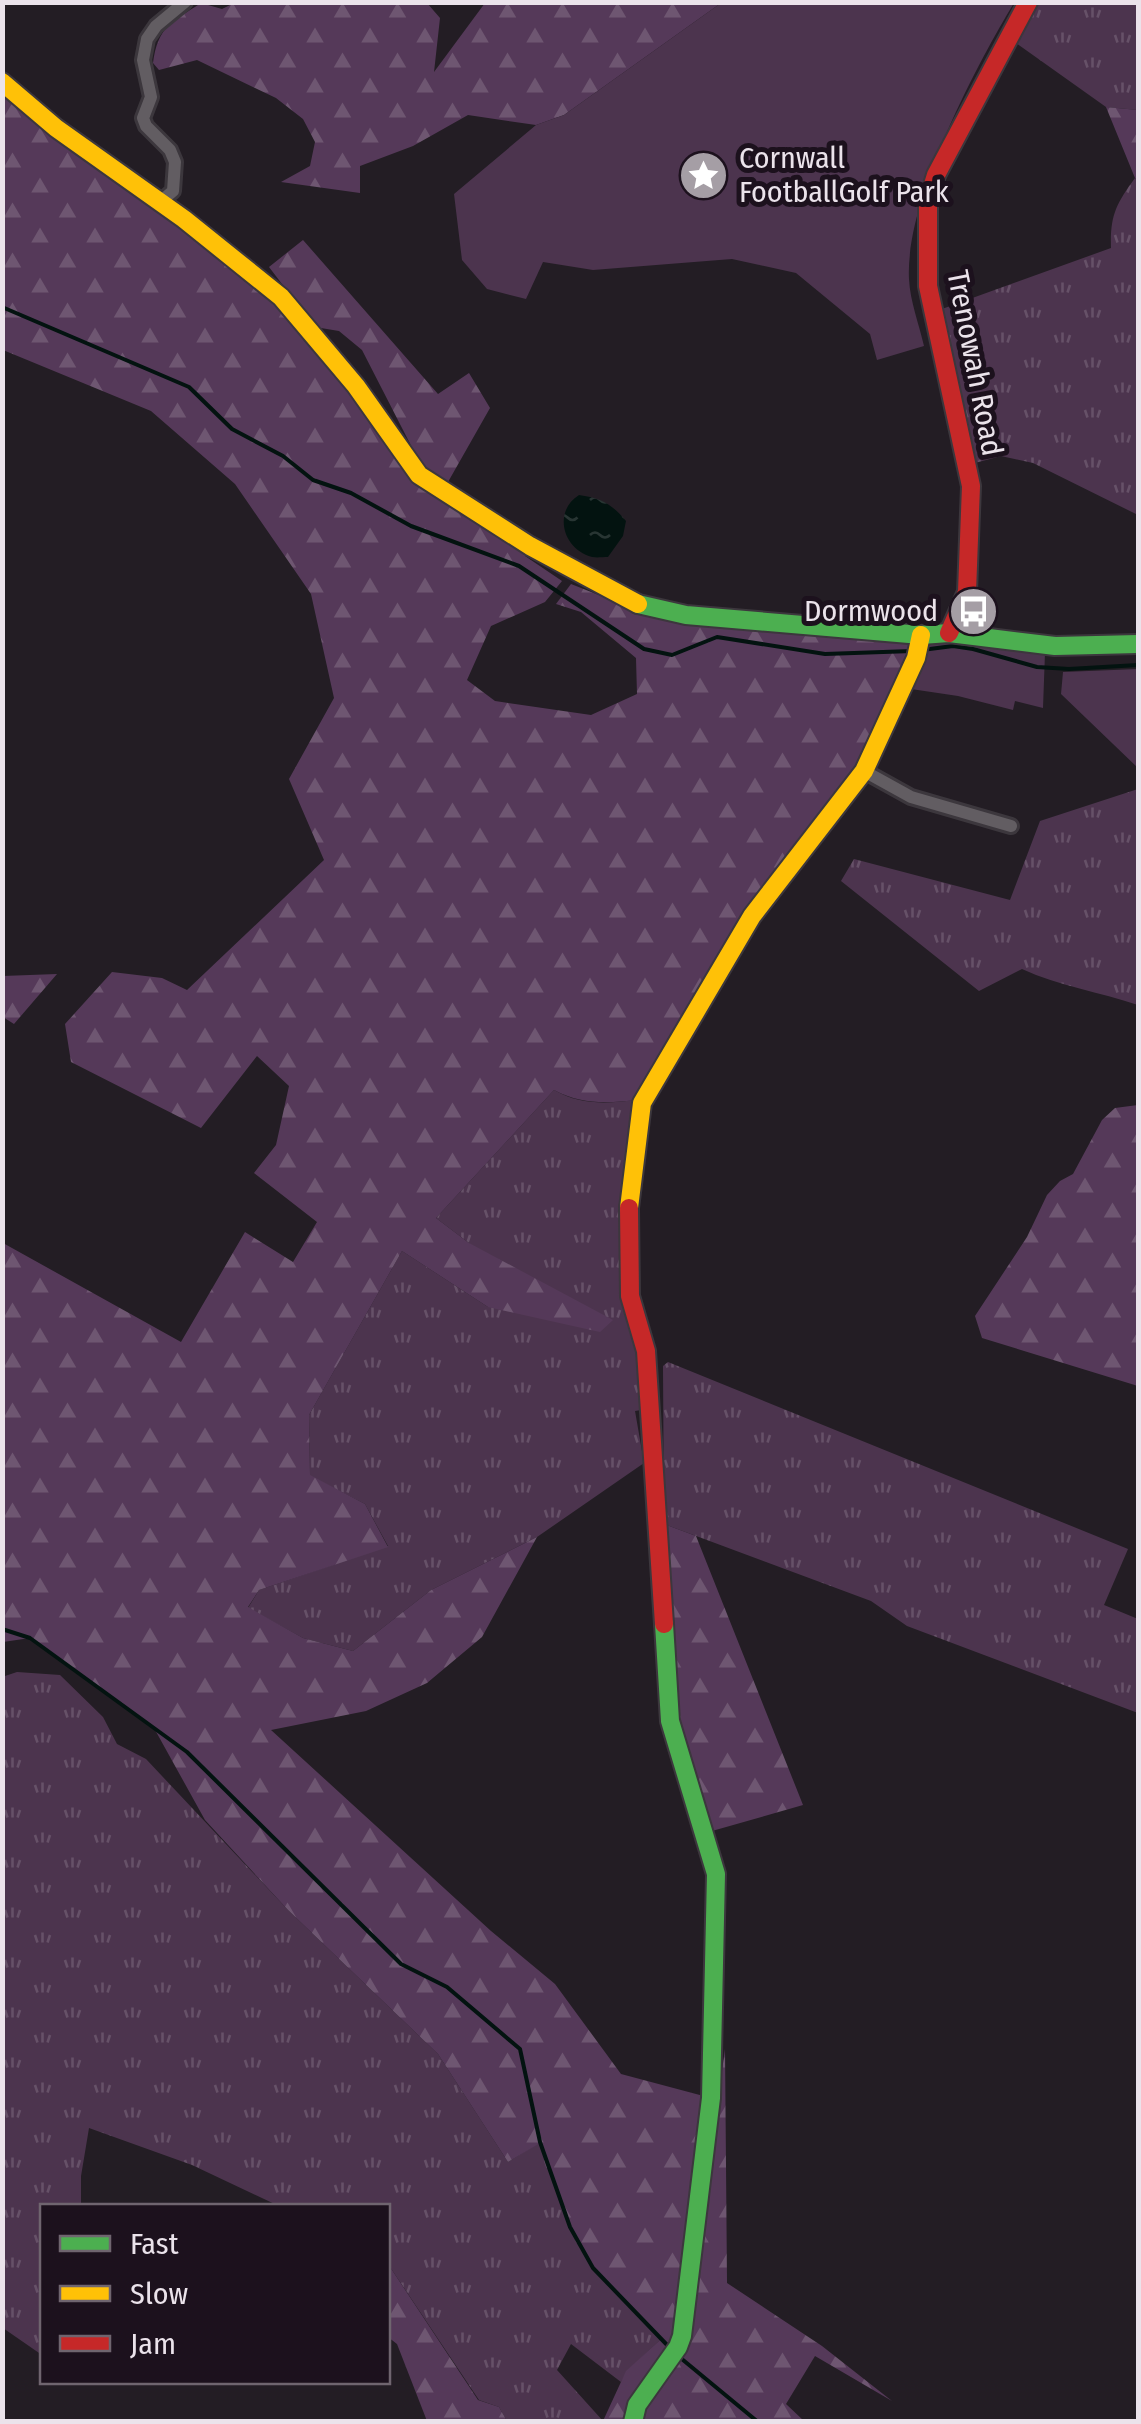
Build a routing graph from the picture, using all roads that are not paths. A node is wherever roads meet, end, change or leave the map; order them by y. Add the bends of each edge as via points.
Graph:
1 (185, 2) edge
2 (1028, 2) edge
3 (2, 82) edge
4 (160, 202) junction
5 (949, 633) junction
6 (1138, 644) edge
7 (918, 646) junction
8 (864, 771) junction
9 (1010, 826) dead end
10 (633, 2422) edge

1 - 4 street via 156,26 143,60 151,97 143,118 175,162 173,191
2 - 5 street, Trenowah Road via 928,200 928,286 971,486 967,592
3 - 4 street
4 - 7 street via 281,296 419,475 530,546 635,603
5 - 6 street via 1055,646
5 - 7 street
7 - 8 street
8 - 9 street via 911,796
8 - 10 street via 752,916 642,1102 628,1225 630,1296 646,1351 670,1721 716,1874 711,2098 682,2336 636,2405

